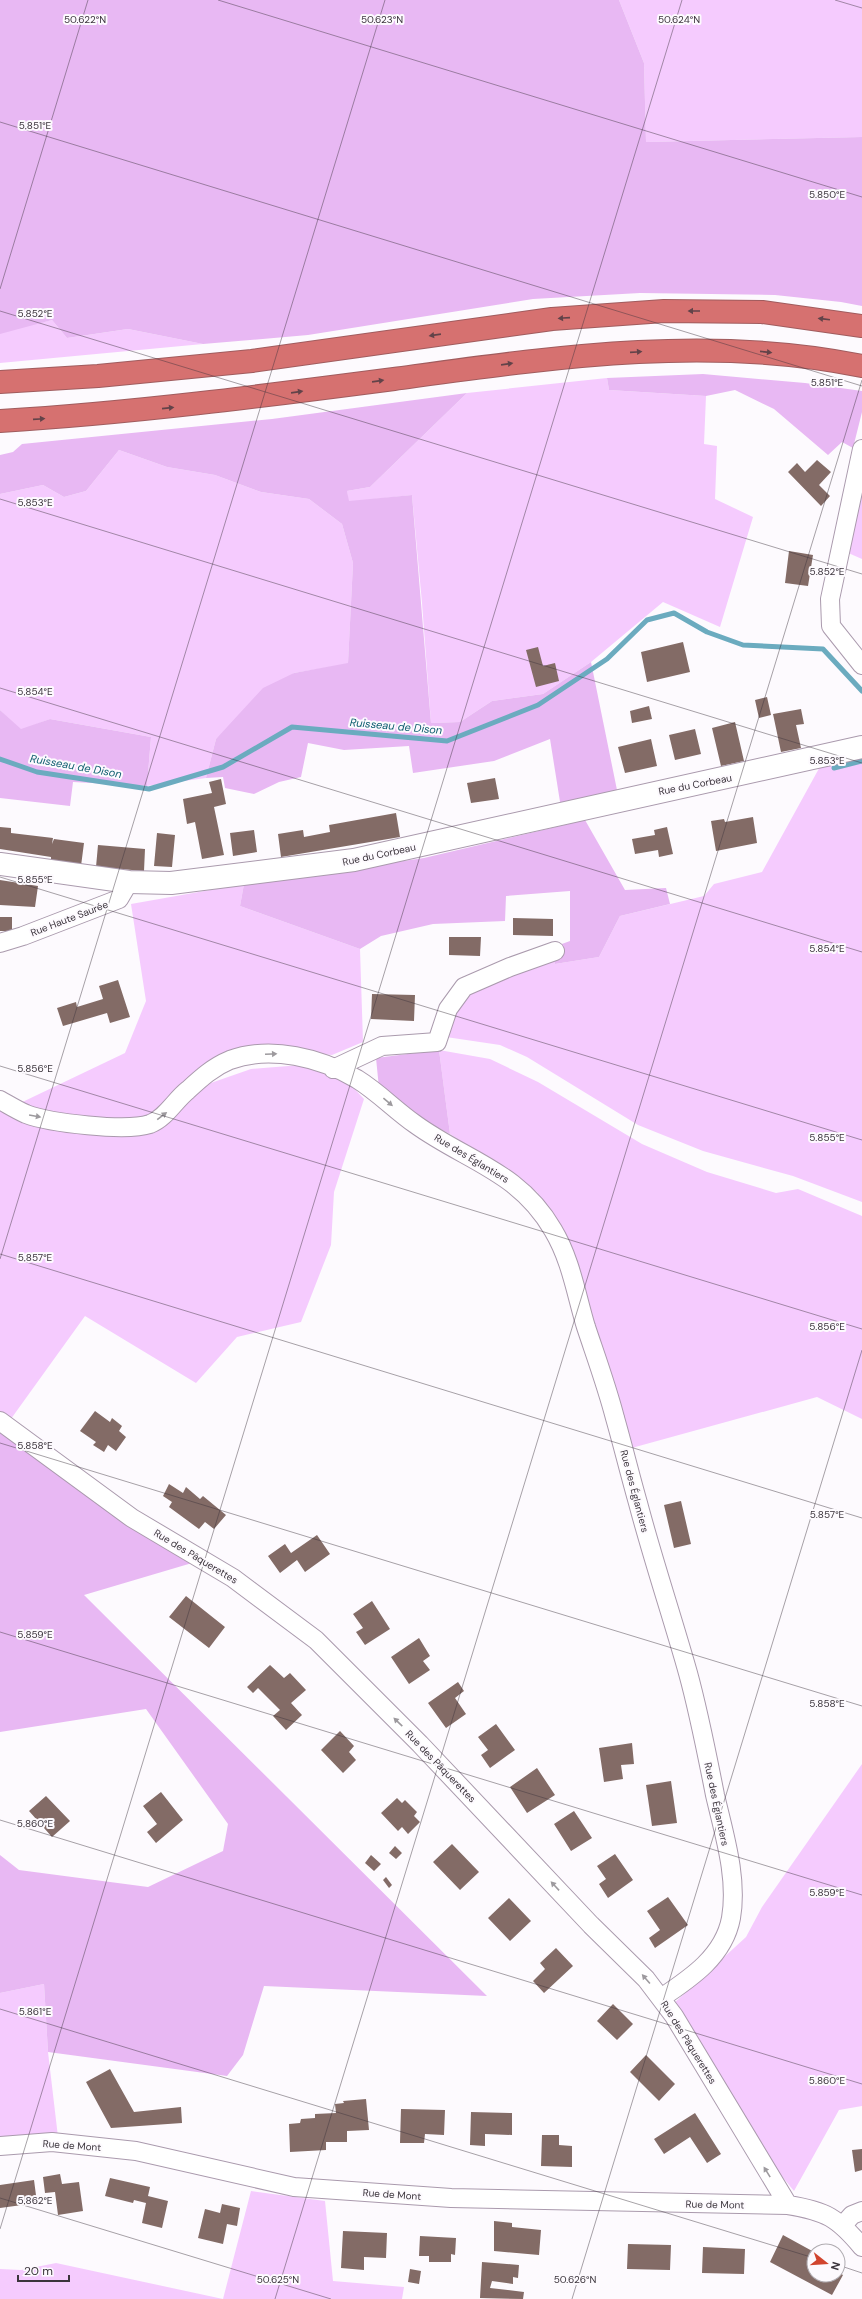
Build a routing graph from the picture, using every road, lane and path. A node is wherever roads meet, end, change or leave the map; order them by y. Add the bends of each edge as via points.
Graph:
1 (862, 326) edge
2 (862, 366) edge
3 (0, 382) edge
4 (0, 421) edge
5 (862, 449) edge
6 (862, 665) edge
7 (862, 747) edge
8 (0, 864) edge
9 (129, 882) junction
10 (0, 943) edge
11 (555, 951) dead end
12 (333, 1069) junction
13 (0, 1100) edge
14 (0, 1421) edge
15 (661, 1998) junction
16 (0, 2146) edge
17 (788, 2205) junction
18 (862, 2211) edge
19 (843, 2225) junction
20 (862, 2247) edge

1 -> 3 highway via 762,312 664,311 552,319 252,360 98,376
4 -> 2 highway via 98,415 252,398 557,357 661,350 758,351 828,359
5 - 6 street via 830,599 831,626
7 - 9 street, Rue du Corbeau via 354,860 171,883
8 - 9 street, Rue du Corbeau
9 - 10 street, Rue Haute Saurée via 119,899
11 - 12 street via 510,966 464,987 448,1009 437,1042 382,1046
13 -> 12 street, Rue des Églantiers via 28,1115 56,1120 111,1127 149,1124 165,1115 179,1097 210,1070 230,1060 253,1055 279,1054 315,1060
12 -> 15 street, Rue des Églantiers via 354,1078 380,1095 415,1125 504,1175 532,1199 554,1230 570,1266 688,1674 733,1885 728,1935 719,1950 689,1978
15 -> 14 street, Rue des Pâquerettes via 646,1979 591,1925 431,1755 316,1640 233,1578 132,1518
17 -> 15 street, Rue des Pâquerettes
16 - 17 street, Rue de Mont via 52,2142 136,2151 294,2187 451,2198
17 - 19 street, Rue de Mont via 811,2208
18 - 19 street via 852,2215
19 - 20 street, Rue de Mont

